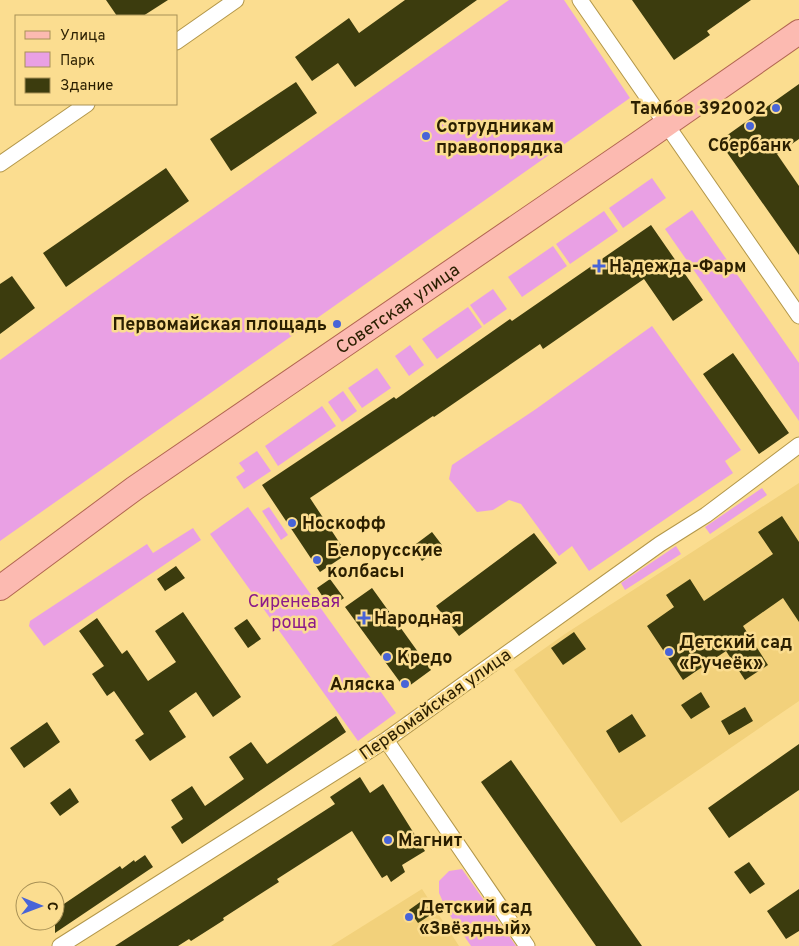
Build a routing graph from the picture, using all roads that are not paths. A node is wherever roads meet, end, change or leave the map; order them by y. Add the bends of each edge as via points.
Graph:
1 (236, 0) edge
2 (580, 0) edge
3 (799, 32) edge
4 (178, 41) edge
5 (86, 105) edge
6 (666, 124) junction
7 (0, 164) edge
8 (799, 316) edge
9 (799, 445) edge
10 (0, 588) edge
11 (386, 740) junction
12 (60, 946) edge
13 (527, 946) edge

1 - 4 street
2 - 6 street
3 - 6 main road, Советская улица
5 - 7 street
6 - 8 street
6 - 10 main road, Советская улица via 135,488
9 - 11 street, Первомайская улица via 706,515 660,544
11 - 12 street, Первомайская улица
11 - 13 street

